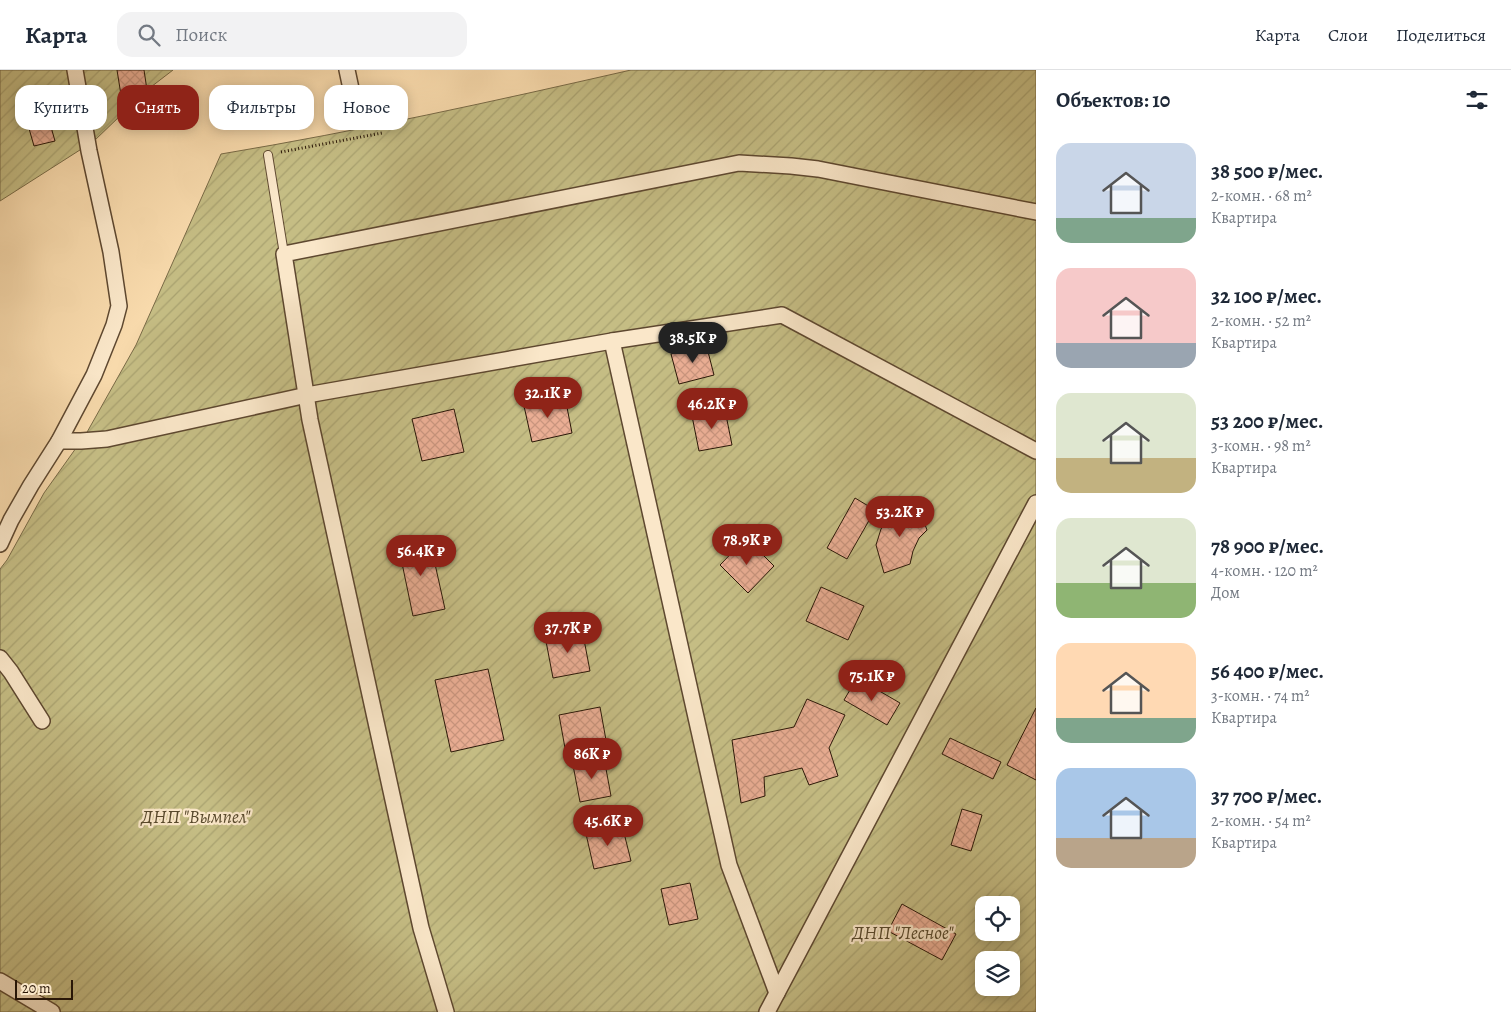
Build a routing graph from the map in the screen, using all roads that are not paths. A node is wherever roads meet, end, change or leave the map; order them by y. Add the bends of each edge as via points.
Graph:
1 (75, 70) edge
2 (347, 70) edge
3 (350, 85) edge
4 (268, 155) road end
5 (1036, 212) edge
6 (284, 254) junction
7 (612, 342) junction
8 (307, 395) junction
9 (59, 441) junction
10 (1036, 451) edge
11 (1036, 504) edge
12 (0, 544) edge
13 (0, 658) edge
14 (42, 721) dead end
15 (0, 981) edge
16 (777, 993) junction
17 (52, 1012) edge
18 (446, 1012) edge
19 (767, 1012) edge

1 - 9 street via 119,306 94,375
2 - 3 street
4 - 6 lane
5 - 6 street via 818,169 739,163
6 - 8 street
7 - 8 street
7 - 10 street via 782,315
7 - 16 street via 729,865
8 - 9 street via 130,435
8 - 18 street via 421,928
9 - 12 street
11 - 16 street
13 - 14 street
15 - 17 street
16 - 19 street

